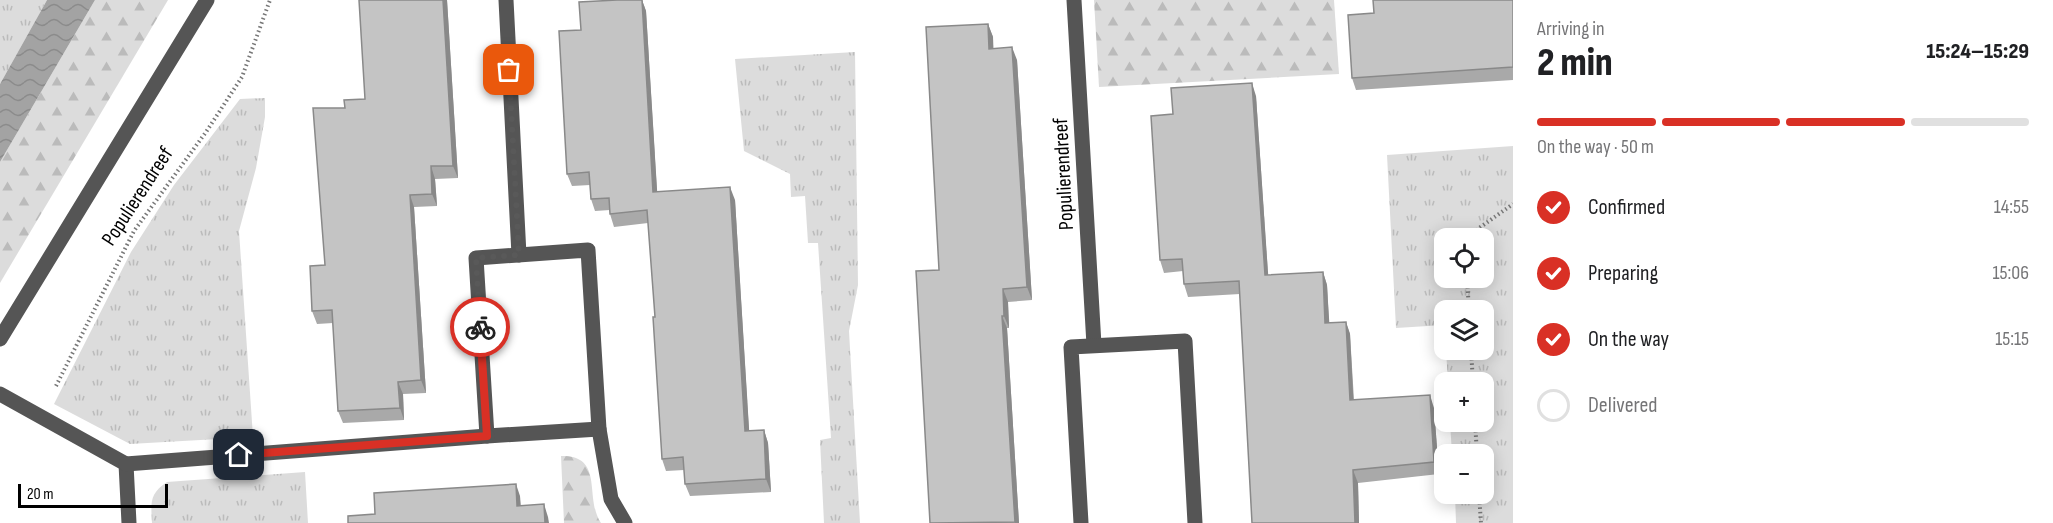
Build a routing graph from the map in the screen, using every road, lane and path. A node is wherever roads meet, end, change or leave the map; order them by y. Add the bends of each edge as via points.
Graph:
1 (207, 0) edge
2 (270, 0) edge
3 (506, 0) edge
4 (1074, 0) edge
5 (1513, 204) edge
6 (1479, 228) edge
7 (519, 255) junction
8 (0, 339) edge
9 (1094, 345) junction
10 (0, 394) edge
11 (40, 418) junction
12 (599, 429) junction
13 (487, 436) junction
14 (126, 464) junction
15 (1480, 504) edge
16 (129, 523) edge
17 (626, 523) edge
18 (1081, 523) edge
19 (1195, 523) edge
20 (1481, 523) edge

1 - 8 street, Populierendreef
2 - 11 path, Populierendreef via 242,77 134,231
3 - 7 street
4 - 9 street, Populierendreef
5 - 6 path
7 - 12 street via 588,250
7 - 13 street via 476,258
9 - 18 street via 1071,347
9 - 19 street via 1185,341
10 - 11 street
11 - 14 street
12 - 13 street
12 - 17 street via 611,499
13 - 14 street
14 - 16 street
15 - 20 path

